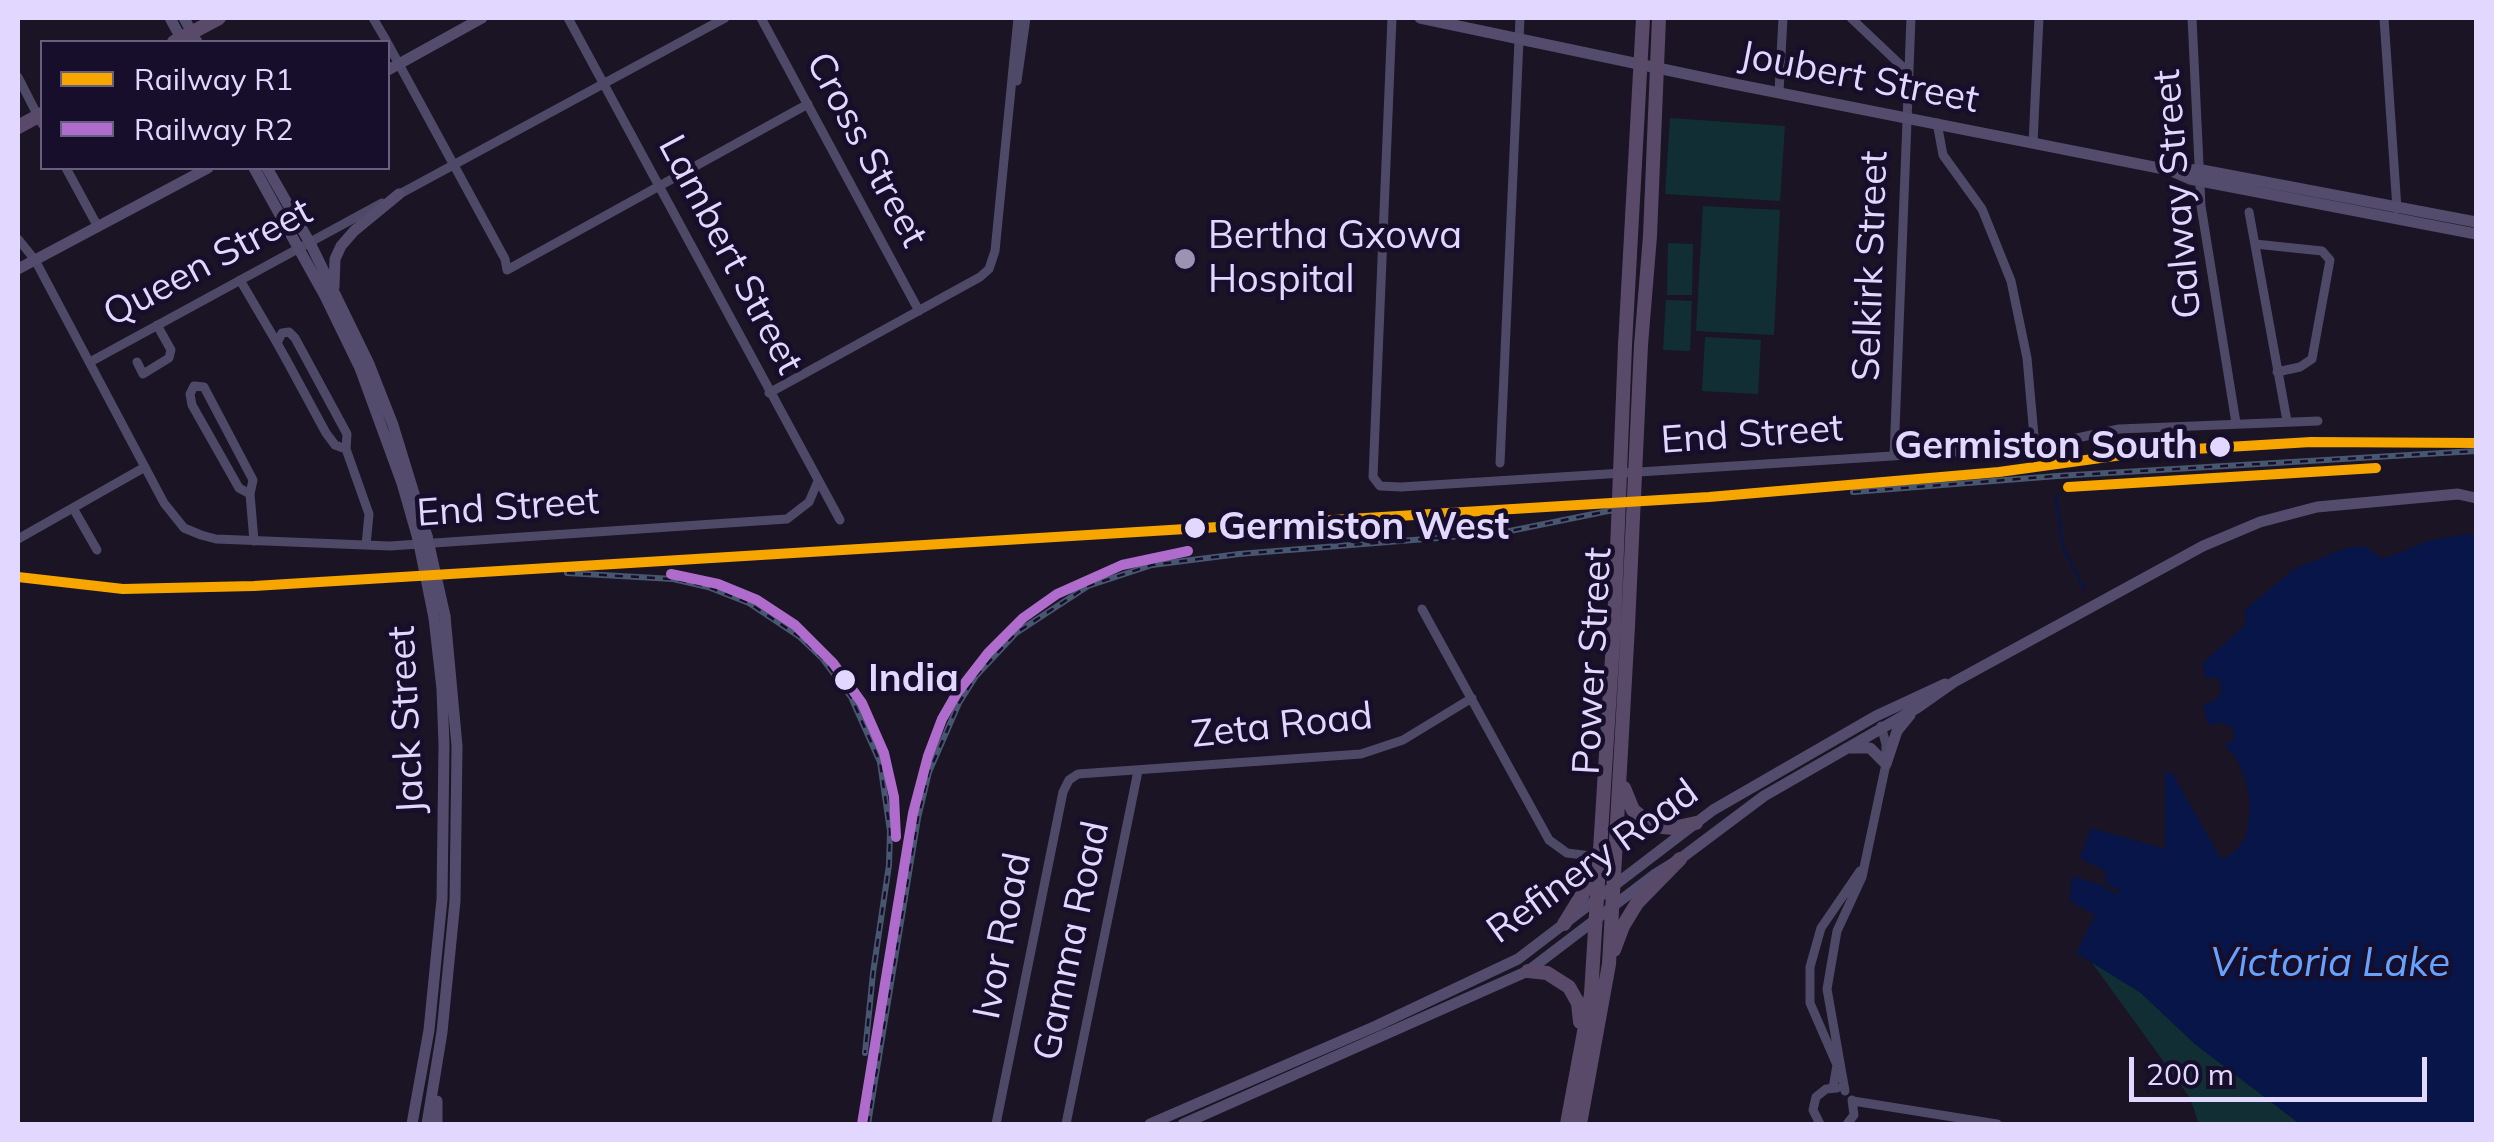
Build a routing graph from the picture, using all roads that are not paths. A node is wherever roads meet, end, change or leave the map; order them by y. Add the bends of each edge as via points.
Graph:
1 (170, 18) edge
2 (184, 18) edge
3 (219, 18) edge
4 (373, 18) edge
5 (482, 18) edge
6 (568, 18) edge
7 (724, 18) edge
8 (761, 18) edge
9 (1018, 18) edge
10 (1026, 18) edge
11 (1392, 18) edge
12 (1420, 18) edge
13 (1520, 18) edge
14 (1644, 18) edge
15 (1659, 18) edge
16 (1783, 18) edge
17 (1851, 18) edge
18 (1911, 18) edge
19 (2038, 18) edge
20 (2192, 18) edge
21 (2384, 18) edge
22 (1520, 38) junction
23 (185, 40) edge
24 (385, 40) edge
25 (1641, 64) junction
26 (393, 67) edge
27 (1657, 67) junction
28 (1909, 72) junction
29 (18, 77) edge
30 (606, 82) junction
31 (1779, 92) junction
32 (808, 104) junction
33 (1011, 108) junction
34 (40, 116) edge
35 (1907, 117) junction
36 (1936, 124) junction
37 (2033, 143) junction
38 (454, 164) junction
39 (67, 170) edge
40 (204, 170) edge
41 (255, 170) edge
42 (268, 170) edge
43 (2202, 176) junction
44 (660, 188) junction
45 (399, 194) junction
46 (2249, 212) dead end
47 (2397, 212) junction
48 (2476, 222) edge
49 (98, 227) junction
50 (2476, 234) edge
51 (18, 239) edge
52 (2255, 244) junction
53 (304, 245) junction
54 (36, 260) junction
55 (18, 269) edge
56 (240, 280) junction
57 (334, 292) junction
58 (919, 311) junction
59 (157, 325) junction
60 (277, 343) junction
61 (1633, 345) junction
62 (90, 362) junction
63 (137, 362) dead end
64 (2277, 372) junction
65 (769, 392) junction
66 (2318, 420) dead end
67 (2287, 421) junction
68 (2236, 423) junction
69 (2035, 446) junction
70 (346, 449) junction
71 (1894, 456) junction
72 (1500, 463) dead end
73 (145, 467) junction
74 (818, 481) junction
75 (2476, 487) edge
76 (250, 494) junction
77 (2458, 494) junction
78 (2476, 498) edge
79 (73, 508) junction
80 (840, 520) dead end
81 (422, 537) junction
82 (18, 539) edge
83 (254, 541) junction
84 (366, 545) junction
85 (98, 550) dead end
86 (1422, 609) dead end
87 (1621, 626) junction
88 (1954, 682) junction
89 (448, 689) junction
90 (1472, 698) junction
91 (1917, 708) junction
92 (1879, 722) junction
93 (1841, 750) junction
94 (1886, 764) junction
95 (1138, 770) junction
96 (1086, 774) joint
97 (1620, 778) junction
98 (1696, 822) junction
99 (1680, 859) junction
100 (1599, 862) junction
101 (1865, 863) junction
102 (1613, 886) junction
103 (1597, 899) junction
104 (1612, 906) junction
105 (1596, 918) junction
106 (1564, 924) junction
107 (1816, 943) junction
108 (1833, 947) junction
109 (1609, 964) junction
110 (1528, 971) junction
111 (1317, 1058) junction
112 (1578, 1073) junction
113 (436, 1077) junction
114 (1253, 1086) junction
115 (1833, 1088) junction
116 (1846, 1091) junction
117 (1853, 1101) junction
118 (1194, 1105) junction
119 (1198, 1118) junction
120 (412, 1124) edge
121 (427, 1124) edge
122 (437, 1124) edge
123 (996, 1124) edge
124 (1066, 1124) edge
125 (1150, 1124) edge
126 (1184, 1124) edge
127 (1567, 1124) edge
128 (1580, 1124) edge
129 (1820, 1124) edge
130 (1847, 1124) edge
131 (1996, 1124) edge

1 - 23 main road
2 - 23 main road
3 - 23 main road
4 - 24 street
5 - 26 main road
6 - 30 street, Lambert Street
7 - 30 street, Queen Street
8 - 32 street, Cross Street
9 - 33 street
10 - 33 street
11 - 71 street, End Street via 1373,477 1380,486
12 - 22 main road, Joubert Street
13 - 22 street
14 - 25 main road, Power Street
15 - 27 main road, Power Street
16 - 31 street
17 - 28 street
18 - 28 street, Selkirk Street
19 - 37 street
20 - 43 street, Galway Street
21 - 47 street
22 - 25 main road, Joubert Street
22 - 72 street
25 - 27 main road, Joubert Street
25 - 61 main road, Power Street
26 - 38 street
27 - 31 main road, Joubert Street
27 - 61 main road, Power Street via 1650,236
28 - 35 street, Selkirk Street
29 - 34 street
30 - 38 street, Queen Street
30 - 44 street, Lambert Street
31 - 35 main road, Joubert Street
32 - 44 street
32 - 58 street, Cross Street
33 - 58 street via 991,265 980,278
35 - 36 main road, Joubert Street
35 - 71 street, Selkirk Street
36 - 37 main road, Joubert Street
36 - 69 street via 1943,155 1982,209 2011,282
37 - 43 main road, Joubert Street
38 - 44 street via 509,265
38 - 45 street, Queen Street
39 - 49 street
40 - 49 main road
41 - 53 main road, Jack Street
42 - 53 main road, Jack Street
43 - 47 main road, Joubert Street
43 - 68 street, Galway Street via 2201,206
44 - 65 street, Lambert Street
45 - 53 street, Queen Street
45 - 57 main road via 342,246
46 - 52 street
47 - 48 main road, Joubert Street
47 - 50 main road, Joubert Street
49 - 54 main road
51 - 54 street
52 - 64 street
52 - 64 street via 2322,251 2330,260 2312,360
53 - 56 street, Queen Street
53 - 57 main road, Jack Street
53 - 81 main road, Jack Street via 360,368
54 - 55 main road
54 - 62 street
56 - 59 street, Queen Street
56 - 60 street
57 - 81 main road, Jack Street via 393,426
58 - 65 street
59 - 62 street, Queen Street
59 - 63 street via 169,358 143,374
60 - 70 street via 326,433
60 - 70 street via 285,332 295,338 347,434
61 - 87 main road, Power Street, bridge
62 - 73 street
64 - 67 street
65 - 74 street, Lambert Street
66 - 67 street, End Street
67 - 68 street, End Street
68 - 69 street, End Street via 2119,430
69 - 71 street, End Street
70 - 84 street via 369,514
73 - 79 street
73 - 83 street, End Street via 184,528
74 - 80 street, Lambert Street
74 - 84 street, End Street via 809,502 786,519
75 - 77 main road
76 - 76 street via 239,488 192,404 194,386 204,388 241,456 253,480
76 - 83 street
77 - 78 main road
77 - 88 main road, Refinery Road via 2334,505 2260,522 2203,546
79 - 82 street
79 - 85 street
81 - 89 main road, Jack Street, bridge
83 - 84 street, End Street
86 - 90 street
87 - 97 main road, Power Street
87 - 100 main road, Power Street
88 - 91 main road, Refinery Road
88 - 92 main road, Refinery Road via 1912,698
89 - 113 main road, Jack Street via 458,746 455,901
89 - 120 main road, Jack Street via 442,899
90 - 95 street, Zeta Road via 1403,740 1361,754
90 - 100 street via 1550,840 1566,853
91 - 92 main road, Refinery Road
91 - 94 main road via 1898,731
92 - 93 main road, Refinery Road
92 - 94 street
92 - 98 main road, Refinery Road
93 - 94 main road via 1870,748
93 - 99 main road, Refinery Road via 1764,796
94 - 101 street
95 - 96 street, Zeta Road
95 - 124 street, Gamma Road
96 - 123 street, Ivor Road via 1073,776 1062,792
97 - 98 main road via 1644,822 1662,828
97 - 102 main road, Power Street
98 - 102 main road, Refinery Road
99 - 104 main road, Refinery Road
99 - 109 main road via 1622,926
100 - 103 main road, Power Street
100 - 106 main road
101 - 107 street
101 - 108 street
102 - 103 main road, Refinery Road
102 - 104 main road, Power Street
103 - 105 main road, Power Street
103 - 106 main road, Refinery Road
104 - 105 main road, Refinery Road
104 - 109 main road, Power Street
105 - 110 main road, Refinery Road
105 - 112 main road, Power Street
106 - 111 main road, Refinery Road via 1518,960
107 - 108 street
107 - 115 street via 1807,989 1836,1065
108 - 116 street via 1827,1001
109 - 128 main road, Power Street
110 - 111 main road, Refinery Road
110 - 112 main road via 1554,977 1575,995
111 - 114 main road, Refinery Road
112 - 127 main road, Power Street
113 - 121 main road, Jack Street
113 - 122 main road
114 - 118 main road, Refinery Road
114 - 119 main road, Refinery Road
115 - 116 street
115 - 129 street via 1814,1103
116 - 117 street
117 - 130 street
117 - 131 street
118 - 119 main road
118 - 125 main road, Refinery Road
119 - 126 main road, Refinery Road

